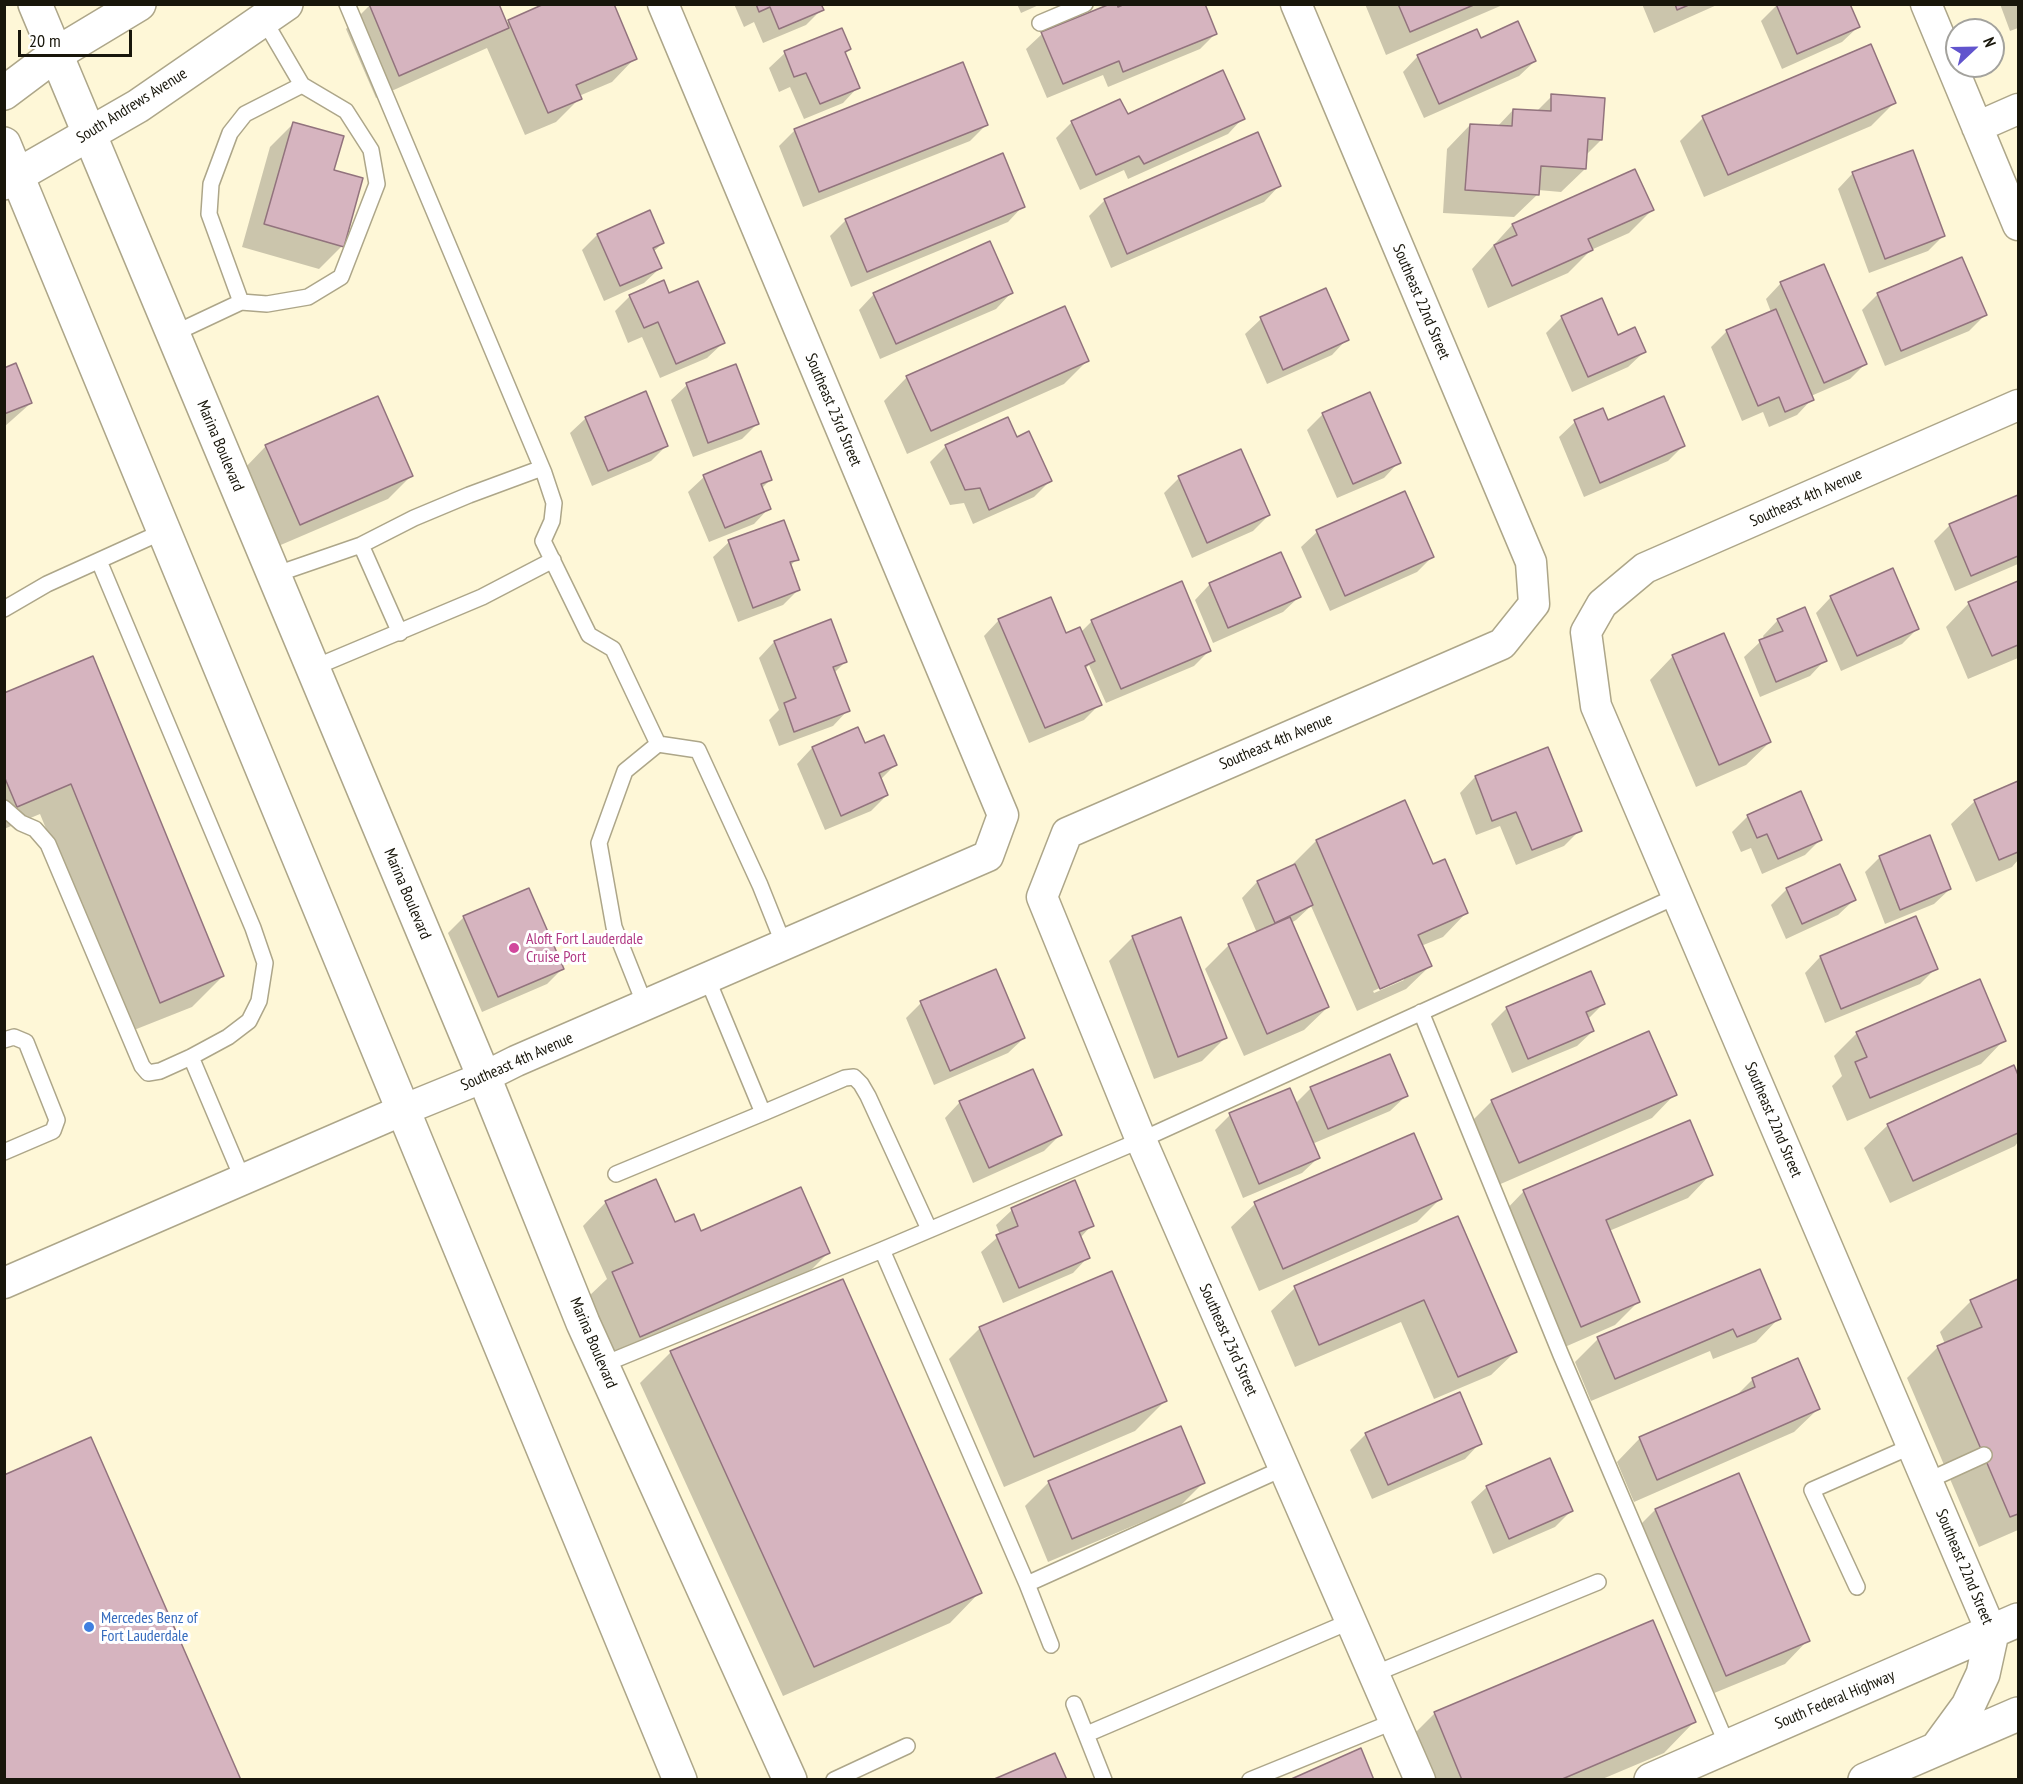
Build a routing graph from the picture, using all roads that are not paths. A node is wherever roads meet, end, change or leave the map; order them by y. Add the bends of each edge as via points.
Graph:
1 (35, 4) edge
2 (139, 4) edge
3 (348, 4) edge
4 (663, 4) edge
5 (1085, 4) edge
6 (1296, 4) edge
7 (1926, 4) edge
8 (275, 12) edge
9 (1040, 23) dead end
10 (56, 54) junction
11 (302, 85) junction
12 (4, 93) edge
13 (2019, 109) edge
14 (1977, 127) junction
15 (89, 135) junction
16 (4, 144) edge
17 (11, 178) edge
18 (2019, 225) edge
19 (241, 302) junction
20 (174, 334) junction
21 (2019, 405) edge
22 (542, 468) junction
23 (164, 531) junction
24 (361, 545) junction
25 (553, 560) junction
26 (99, 561) junction
27 (274, 575) junction
28 (1533, 603) joint
29 (1602, 604) joint
30 (4, 609) edge
31 (400, 633) junction
32 (313, 668) junction
33 (658, 744) junction
34 (4, 808) edge
35 (1002, 815) joint
36 (1677, 896) junction
37 (1042, 897) joint
38 (784, 945) junction
39 (707, 978) junction
40 (645, 1005) junction
41 (1421, 1012) junction
42 (4, 1041) edge
43 (191, 1057) junction
44 (484, 1077) junction
45 (402, 1110) junction
46 (763, 1113) junction
47 (1141, 1140) junction
48 (4, 1152) edge
49 (616, 1174) dead end
50 (243, 1180) junction
51 (929, 1229) junction
52 (882, 1250) junction
53 (4, 1283) edge
54 (602, 1365) junction
55 (1912, 1446) junction
56 (1984, 1455) dead end
57 (1284, 1468) junction
58 (1927, 1482) junction
59 (1598, 1582) dead end
60 (1027, 1584) junction
61 (1857, 1587) dead end
62 (1351, 1621) junction
63 (2005, 1626) edge
64 (1051, 1645) dead end
65 (1374, 1674) junction
66 (1074, 1704) dead end
67 (2019, 1714) edge
68 (1395, 1721) junction
69 (1086, 1734) junction
70 (907, 1746) dead end
71 (1728, 1747) junction
72 (1937, 1748) junction
73 (680, 1779) edge
74 (790, 1779) edge
75 (834, 1779) edge
76 (1104, 1779) edge
77 (1250, 1779) edge
78 (1420, 1779) edge
79 (1651, 1779) edge
80 (1865, 1779) edge

1 - 10 main road, Marina Boulevard
2 - 10 main road
3 - 22 lane
4 - 35 street, Southeast 23rd Street
5 - 9 lane
6 - 28 street, Southeast 22nd Street via 1531,561
7 - 14 street
8 - 11 lane
8 - 15 main road, South Andrews Avenue
10 - 12 main road
10 - 15 main road, Marina Boulevard
11 - 19 lane via 245,114 230,133 211,184 208,214
11 - 19 lane via 346,111 371,150 377,184 341,277 308,297 267,304
13 - 14 street
14 - 18 street
15 - 17 main road, South Andrews Avenue
15 - 20 main road, Marina Boulevard
16 - 17 main road
17 - 23 main road
19 - 20 lane
20 - 27 main road, Marina Boulevard
21 - 29 street, Southeast 4th Avenue via 1645,568
22 - 24 lane via 423,514
22 - 25 lane via 554,503 552,521 543,541
23 - 26 lane
23 - 45 main road
24 - 27 lane
24 - 31 lane
25 - 31 lane
25 - 33 lane via 589,634 613,649
26 - 30 lane
26 - 43 lane via 265,963 259,1001 249,1021
27 - 32 main road, Marina Boulevard
28 - 37 street, Southeast 4th Avenue via 1502,644 1067,833
29 - 36 street, Southeast 22nd Street via 1586,632 1596,706
31 - 32 lane
32 - 44 main road, Marina Boulevard
33 - 38 lane via 698,750
33 - 40 lane via 625,771 598,843 614,927
34 - 43 lane via 21,824 35,829 48,844 142,1066 148,1073 160,1071
35 - 38 street, Southeast 4th Avenue via 988,856
36 - 41 lane
36 - 55 street, Southeast 22nd Street
37 - 47 street, Southeast 23rd Street
38 - 39 street, Southeast 4th Avenue
39 - 40 street, Southeast 4th Avenue
39 - 46 lane
40 - 44 street, Southeast 4th Avenue
41 - 47 lane
41 - 71 lane via 1561,1355
42 - 48 lane via 14,1037 26,1042 57,1120 53,1131
43 - 50 lane
44 - 45 street, Southeast 4th Avenue
44 - 54 main road, Marina Boulevard
45 - 50 street, Southeast 4th Avenue
45 - 73 main road
46 - 49 lane
46 - 51 lane via 854,1077 868,1096
47 - 51 lane
47 - 57 street, Southeast 23rd Street
50 - 53 street, Southeast 4th Avenue
51 - 52 lane
52 - 54 lane
52 - 60 lane
54 - 74 main road, Marina Boulevard
55 - 58 street, Southeast 22nd Street
55 - 61 lane via 1812,1490
56 - 58 lane
57 - 60 lane
57 - 62 street, Southeast 23rd Street
58 - 63 street, Southeast 22nd Street
59 - 65 lane
60 - 64 lane
62 - 65 street, Southeast 23rd Street
62 - 69 lane
63 - 71 main road, South Federal Highway
63 - 72 main road via 1968,1706
65 - 68 street, Southeast 23rd Street
66 - 69 lane
67 - 72 main road
68 - 77 lane
68 - 78 street, Southeast 23rd Street
69 - 76 lane
70 - 75 lane
71 - 79 main road, South Federal Highway
72 - 80 main road

